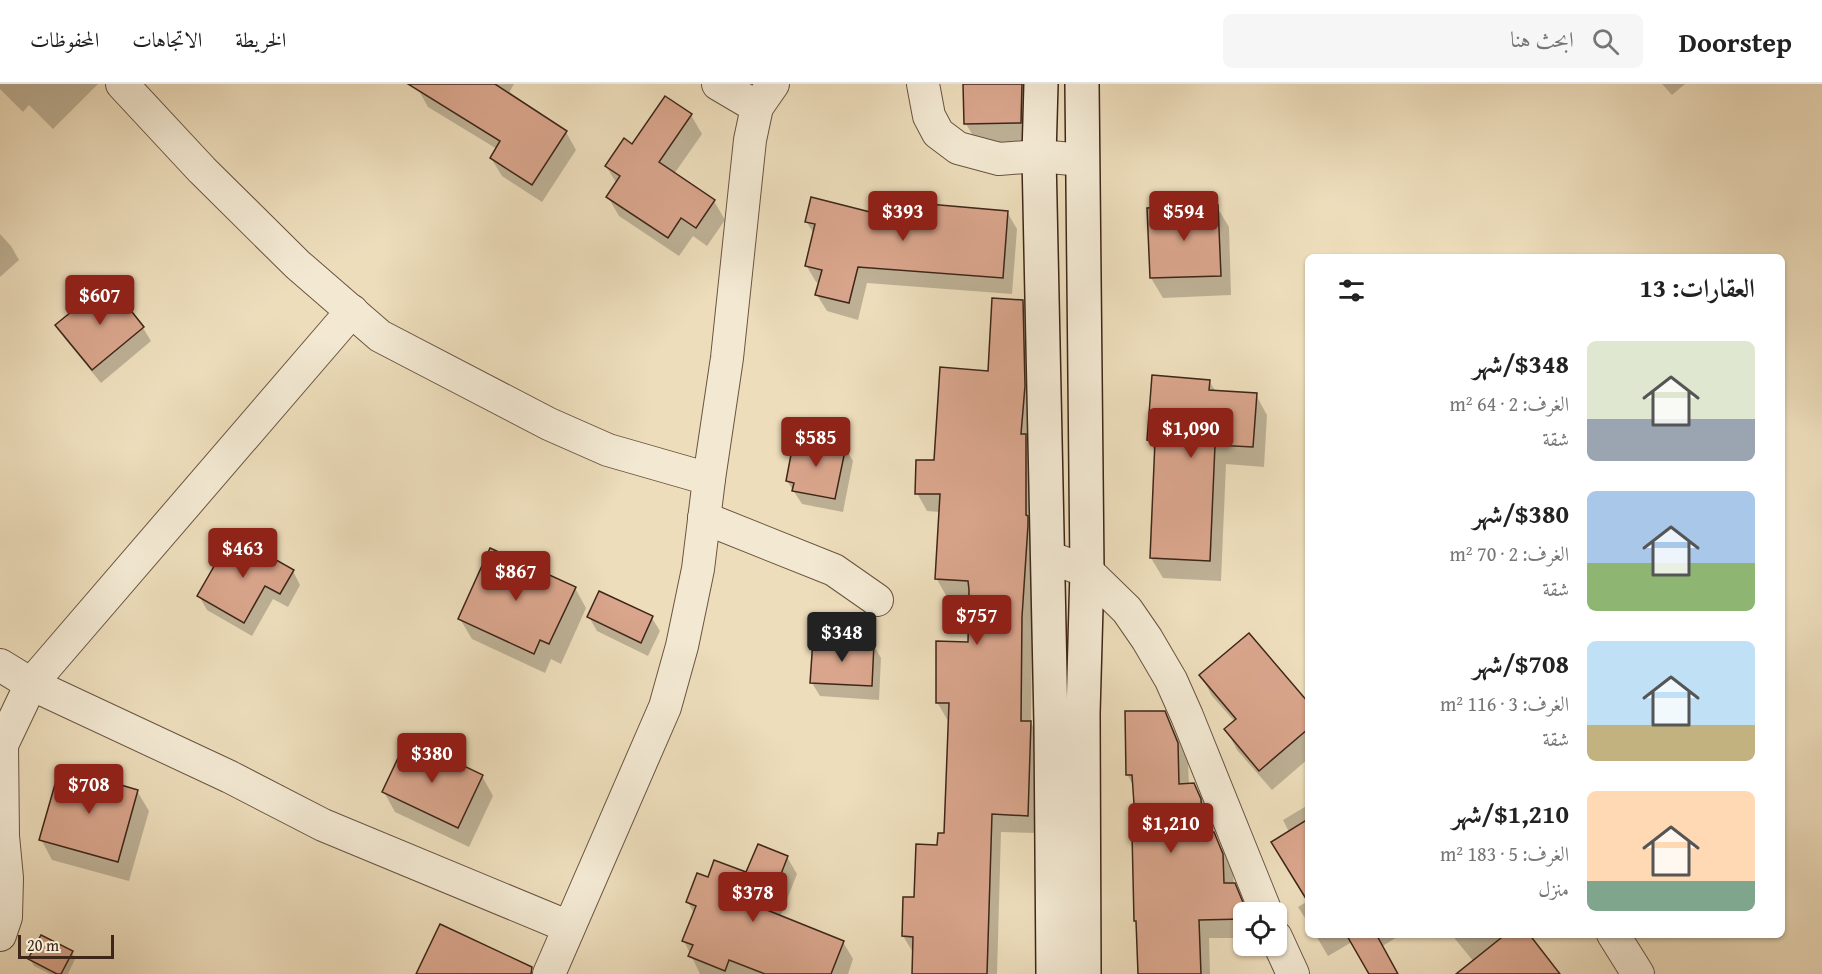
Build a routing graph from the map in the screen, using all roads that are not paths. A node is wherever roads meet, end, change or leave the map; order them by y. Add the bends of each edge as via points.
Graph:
1 (122, 84) edge
2 (718, 84) edge
3 (923, 84) edge
4 (1041, 84) edge
5 (1082, 84) edge
6 (765, 96) edge
7 (1039, 156) junction
8 (1083, 160) junction
9 (352, 311) junction
10 (709, 479) junction
11 (704, 518) junction
12 (1048, 557) junction
13 (1087, 571) junction
14 (877, 600) dead end
15 (0, 665) edge
16 (31, 684) junction
17 (1262, 902) edge
18 (569, 927) junction
19 (0, 935) edge
20 (1616, 938) edge
21 (1285, 956) edge
22 (549, 974) edge
23 (1053, 974) edge
24 (1084, 974) edge
25 (1293, 974) edge
26 (1638, 974) edge

1 - 9 street via 298,265
2 - 6 street
3 - 7 street via 929,116 938,134 958,148 999,159
4 - 7 main road
5 - 8 main road
6 - 10 street via 750,140 728,347
7 - 8 street
7 - 12 main road
8 - 13 main road
9 - 10 street via 381,336 549,424 608,450
9 - 16 street
10 - 11 street
11 - 14 street via 834,570
11 - 18 street via 687,624 665,707
12 - 13 street
12 - 23 main road
13 - 17 street via 1127,609 1171,680
13 - 24 main road
15 - 16 street
16 - 18 street via 323,825
16 - 19 street via 2,745 7,878 6,917
18 - 22 street
20 - 26 street
21 - 25 street

